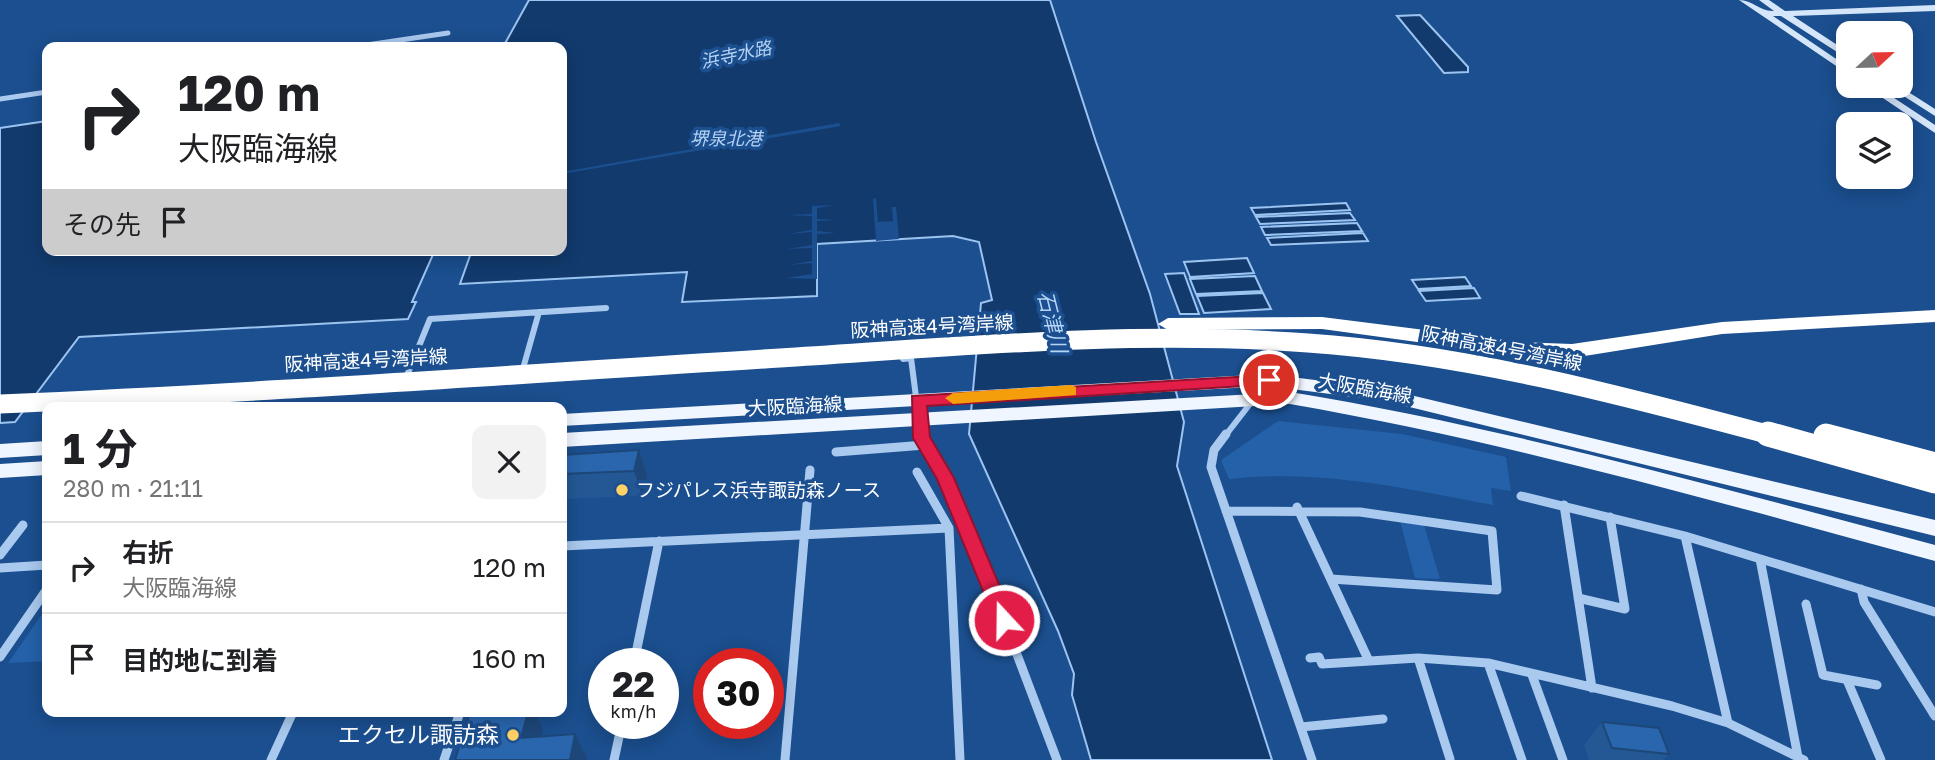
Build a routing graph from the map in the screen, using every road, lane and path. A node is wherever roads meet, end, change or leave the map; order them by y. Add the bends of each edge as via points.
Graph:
1 (1744, 0) edge
2 (1763, 0) edge
3 (1935, 9) edge
4 (1765, 14) junction
5 (1784, 14) junction
6 (448, 33) dead end
7 (387, 42) edge
8 (1836, 48) edge
9 (1836, 63) edge
10 (42, 93) edge
11 (1888, 98) edge
12 (1912, 98) edge
13 (0, 99) edge
14 (1935, 113) edge
15 (1935, 130) edge
16 (606, 308) dead end
17 (539, 312) junction
18 (1935, 316) edge
19 (1168, 324) junction
20 (519, 382) junction
21 (0, 389) edge
22 (1253, 399) junction
23 (918, 400) junction
24 (0, 404) edge
25 (567, 420) edge
26 (920, 422) junction
27 (567, 440) edge
28 (925, 445) junction
29 (42, 448) edge
30 (0, 451) edge
31 (836, 452) dead end
32 (1935, 465) edge
33 (42, 468) edge
34 (810, 470) dead end
35 (0, 471) edge
36 (917, 472) dead end
37 (1935, 482) edge
38 (1521, 496) dead end
39 (1564, 505) junction
40 (1297, 507) junction
41 (1226, 511) junction
42 (1610, 517) junction
43 (23, 525) dead end
44 (949, 528) junction
45 (1935, 528) edge
46 (803, 536) junction
47 (1685, 536) junction
48 (659, 541) junction
49 (567, 546) edge
50 (1935, 553) edge
51 (0, 555) edge
52 (1760, 559) junction
53 (42, 565) edge
54 (0, 568) edge
55 (1331, 579) junction
56 (1861, 589) junction
57 (42, 596) edge
58 (1578, 598) junction
59 (1806, 604) dead end
60 (1935, 612) edge
61 (637, 648) edge
62 (0, 657) edge
63 (1418, 657) junction
64 (1310, 658) dead end
65 (1368, 659) junction
66 (1488, 663) junction
67 (1532, 676) junction
68 (1847, 680) junction
69 (1877, 685) dead end
70 (1591, 688) junction
71 (1935, 716) edge
72 (291, 717) edge
73 (458, 717) edge
74 (1383, 719) dead end
75 (1728, 723) junction
76 (1301, 727) junction
77 (619, 739) edge
78 (1450, 759) edge
79 (1801, 759) edge
80 (271, 760) edge
81 (444, 760) edge
82 (614, 760) edge
83 (785, 760) edge
84 (960, 760) edge
85 (1057, 760) edge
86 (1312, 760) edge
87 (1522, 760) edge
88 (1563, 760) edge
89 (1881, 760) edge

1 - 4 street
2 - 5 street
3 - 5 street
4 - 5 street
4 - 9 street
5 - 8 street
6 - 7 street
10 - 13 street
11 - 15 street
12 - 14 street
16 - 17 street
17 - 20 street
17 - 20 street via 430,319 402,389
18 - 19 highway via 1722,328 1572,351 1520,349 1322,323
19 - 21 highway, 阪神高速4号湾岸線
19 - 32 highway, 阪神高速4号湾岸線, bridge via 1308,329 1461,348 1627,383
20 - 23 street via 911,358
22 - 26 main road, 大阪臨海線
22 - 41 street via 1214,450 1211,467
22 - 50 main road, 大阪臨海線 via 1290,398 1381,412
23 - 25 main road, 大阪臨海線
23 - 26 street
23 - 45 main road, 大阪臨海線 via 1269,380 1385,395
24 - 37 highway, 阪神高速4号湾岸線, bridge via 1076,340 1238,338 1385,350 1546,378
26 - 27 main road, 大阪臨海線
26 - 28 street
28 - 31 street
28 - 85 street via 946,478 977,549
29 - 30 main road
33 - 35 main road
34 - 46 street
36 - 44 street
38 - 39 street
39 - 42 street
39 - 58 street
40 - 41 street
40 - 55 street
40 - 55 street via 1404,514 1492,531 1497,590
41 - 76 street
42 - 47 street
42 - 58 street via 1625,609
43 - 51 street
44 - 46 street
44 - 84 street
46 - 48 street
46 - 83 street
47 - 52 street
47 - 75 street
48 - 49 street
48 - 61 street
52 - 56 street
52 - 79 street
53 - 54 street
55 - 65 street
56 - 60 street
56 - 71 street via 1864,602
57 - 62 street
58 - 70 street
59 - 68 street via 1823,675
63 - 65 street
63 - 66 street
63 - 78 street
64 - 65 street via 1319,657 1322,664
66 - 67 street
66 - 87 street
67 - 70 street
67 - 88 street
68 - 69 street
68 - 89 street
70 - 75 street
72 - 80 street
73 - 81 street
74 - 76 street
75 - 79 street
76 - 86 street
77 - 82 street

